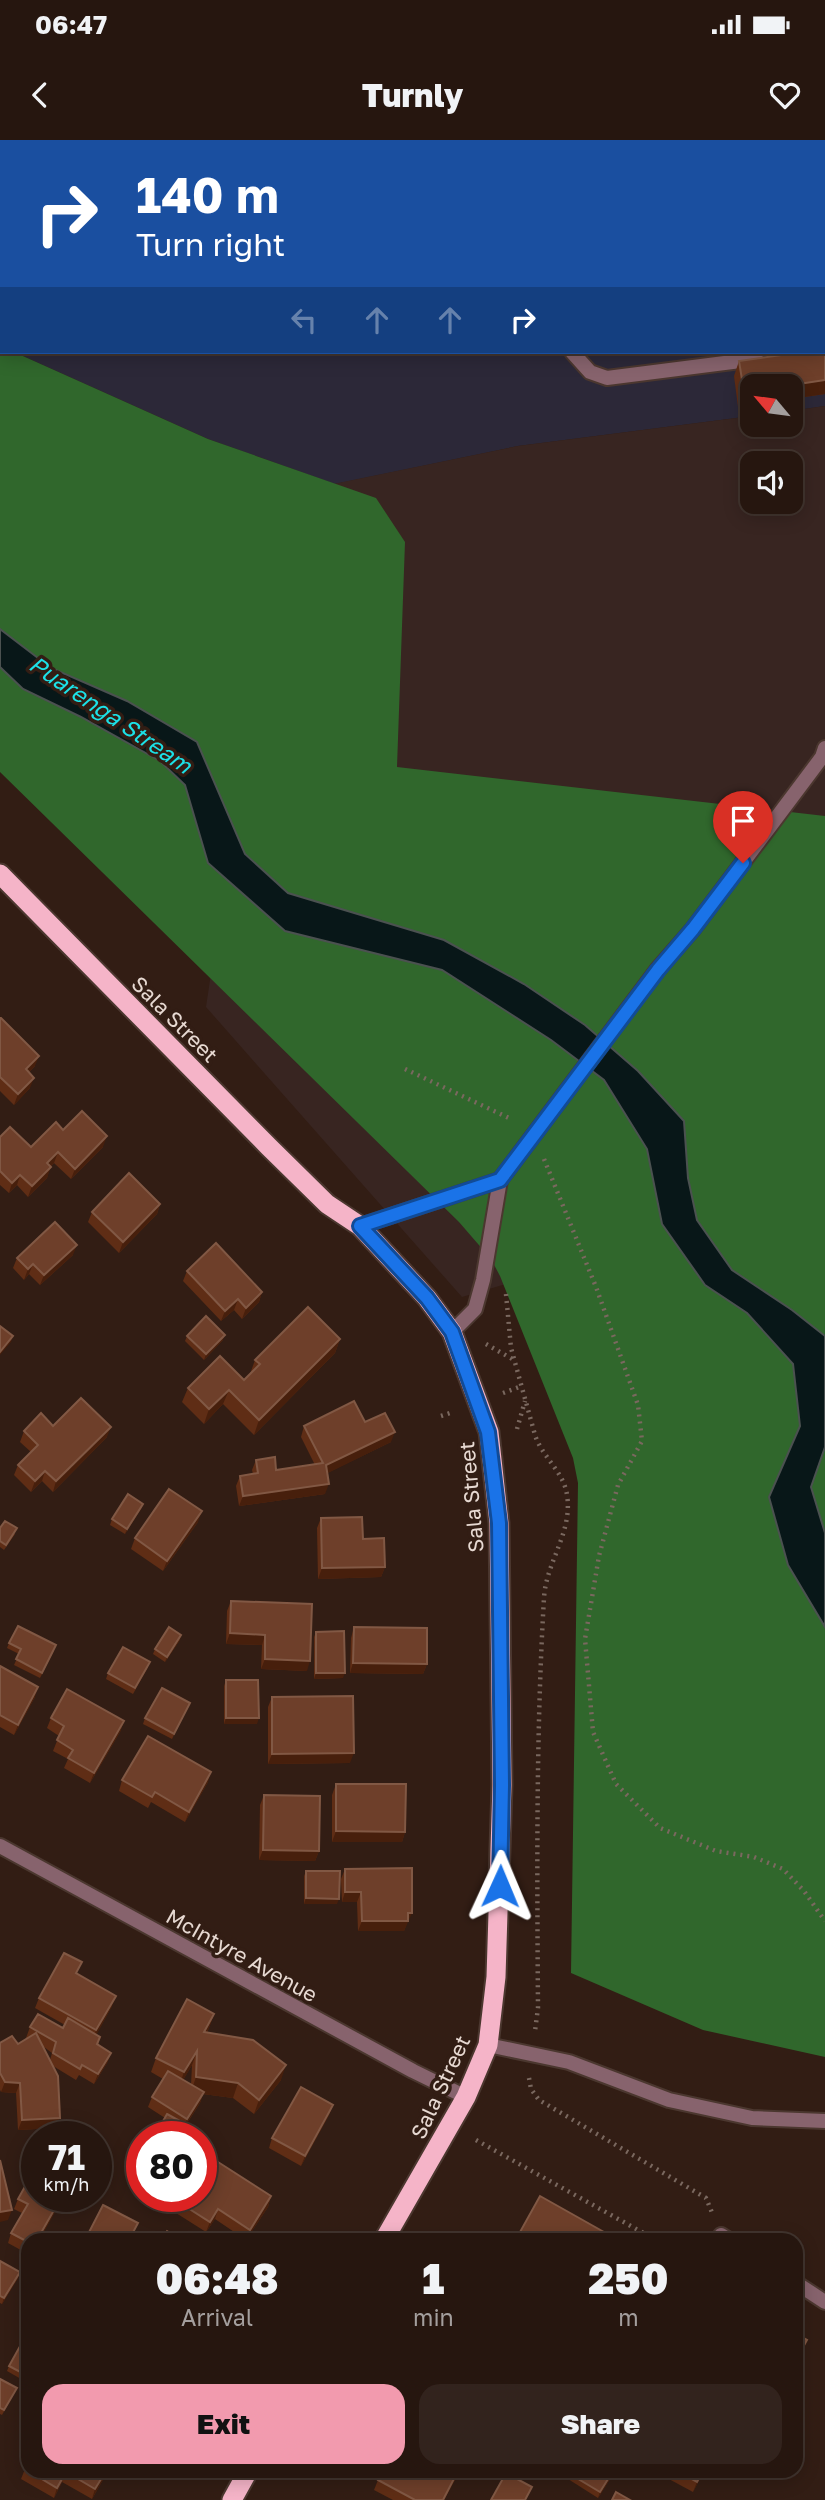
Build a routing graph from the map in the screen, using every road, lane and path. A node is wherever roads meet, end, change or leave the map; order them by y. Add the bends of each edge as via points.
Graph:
1 (574, 354) edge
2 (776, 357) edge
3 (824, 755) edge
4 (0, 874) edge
5 (405, 1069) dead end
6 (511, 1119) dead end
7 (534, 1132) junction
8 (500, 1180) junction
9 (360, 1226) junction
10 (506, 1293) dead end
11 (452, 1332) junction
12 (490, 1345) dead end
13 (514, 1360) junction
14 (522, 1386) junction
15 (502, 1394) dead end
16 (526, 1398) junction
17 (456, 1411) dead end
18 (441, 1416) dead end
19 (518, 1425) dead end
20 (2, 1852) edge
21 (825, 1921) edge
22 (538, 2008) dead end
23 (488, 2045) junction
24 (529, 2083) dead end
25 (466, 2097) junction
26 (825, 2121) edge
27 (477, 2140) dead end
28 (388, 2233) edge
29 (643, 2233) edge
30 (723, 2233) edge
31 (803, 2288) edge
32 (825, 2302) edge
33 (244, 2478) edge
34 (232, 2500) edge

1 - 2 street via 590,372 607,378
3 - 7 street
4 - 9 highway, Sala Street via 327,1204
5 - 6 path
7 - 8 street
7 - 21 path via 638,1405 642,1441 618,1485 599,1556 585,1639 593,1732 616,1784 660,1828 716,1851 754,1857 783,1869
8 - 9 street
8 - 11 street via 475,1308
9 - 11 highway, Sala Street
10 - 13 path
11 - 23 highway, Sala Street via 488,1432 499,1523 500,1897
12 - 13 path
13 - 14 path
14 - 15 path
14 - 16 path
16 - 19 path
16 - 22 path via 539,1447 567,1494 567,1525 545,1582 539,1703
17 - 18 path
20 - 25 street, McIntyre Avenue
23 - 25 highway, Sala Street
23 - 26 street via 569,2062 669,2100 752,2118
24 - 30 path via 539,2100 552,2109 706,2198
25 - 28 highway, Sala Street
27 - 29 path
31 - 32 street
33 - 34 highway

